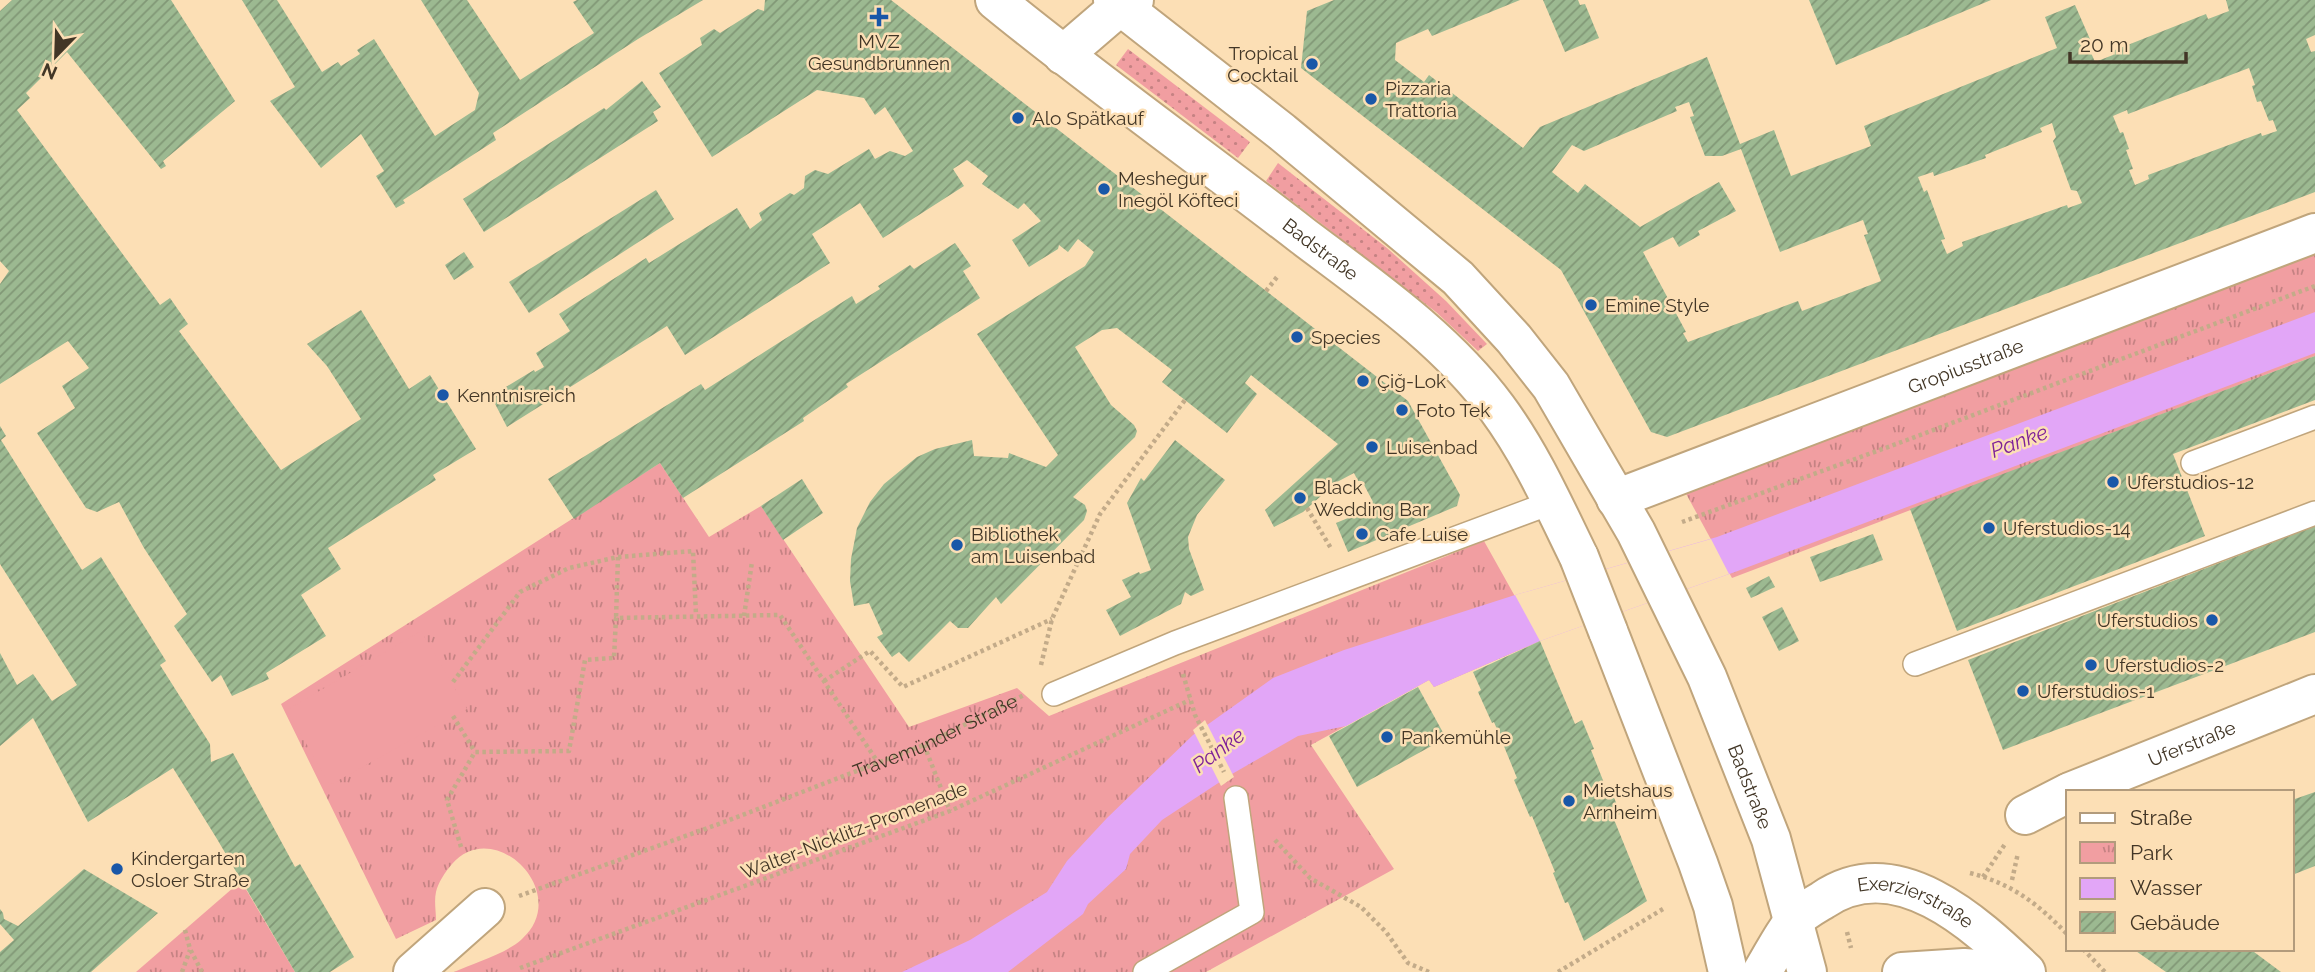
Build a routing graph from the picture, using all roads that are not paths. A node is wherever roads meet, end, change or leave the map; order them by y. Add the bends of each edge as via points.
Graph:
1 (995, 0) edge
2 (1122, 2) edge
3 (1063, 55) junction
4 (2315, 233) edge
5 (2315, 416) edge
6 (2193, 463) dead end
7 (1616, 499) junction
8 (1553, 502) junction
9 (2315, 513) edge
10 (1915, 664) dead end
11 (1054, 694) road end
12 (2315, 694) edge
13 (2074, 790) edge
14 (2066, 794) edge
15 (1236, 798) road end
16 (2025, 815) dead end
17 (485, 908) road end
18 (1794, 920) junction
19 (413, 972) edge
20 (1145, 972) edge
21 (1728, 972) edge
22 (1762, 972) edge
23 (1807, 972) edge
24 (1902, 972) edge
25 (2011, 972) edge
26 (2026, 972) edge

1 - 3 main road, Badstraße
2 - 3 main road
2 - 7 main road via 1458,278 1551,386
3 - 8 main road, Badstraße via 1443,347 1496,407 1527,451
4 - 7 main road, Gropiusstraße
5 - 6 lane
7 - 18 main road, Badstraße via 1706,677 1771,839
8 - 11 lane via 1175,643
8 - 21 main road, Badstraße, bridge via 1579,557 1698,863
9 - 10 lane
12 - 13 main road, Uferstraße
14 - 16 main road, Uferstraße
15 - 20 lane via 1252,912
17 - 19 main road
18 - 22 main road
18 - 23 main road, Badstraße
18 - 26 main road, Exerzierstraße via 1837,890 1876,883 1903,888 1930,896 1986,933
24 - 25 main road via 1964,968

